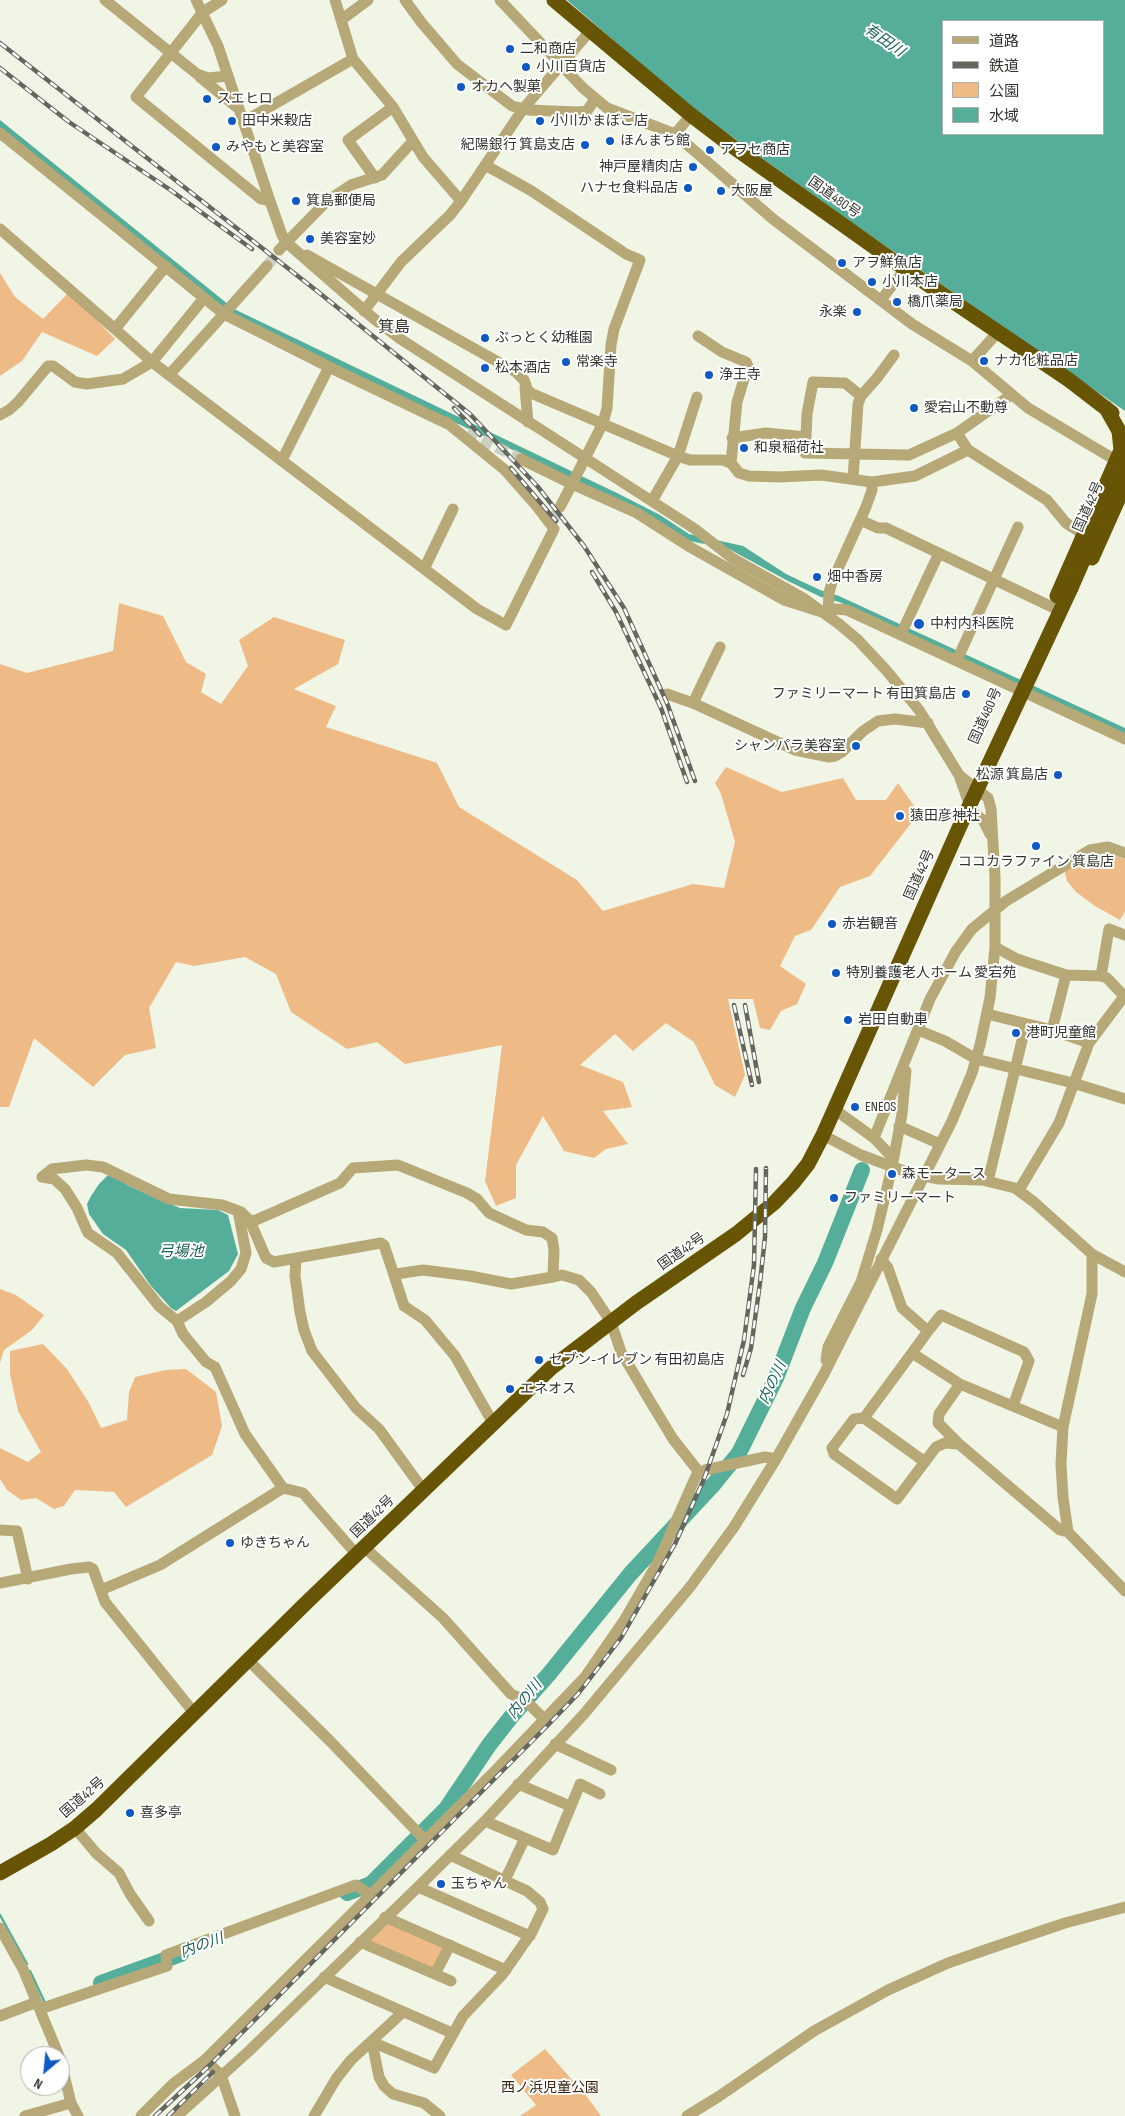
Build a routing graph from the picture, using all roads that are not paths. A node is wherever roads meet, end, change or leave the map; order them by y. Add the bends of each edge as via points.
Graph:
1 (105, 0) edge
2 (196, 0) edge
3 (222, 0) edge
4 (335, 0) edge
5 (368, 0) edge
6 (405, 0) edge
7 (500, 0) edge
8 (554, 0) edge
9 (203, 12) junction
10 (341, 20) junction
11 (591, 30) junction
12 (170, 54) junction
13 (353, 59) junction
14 (560, 64) junction
15 (196, 74) junction
16 (228, 76) junction
17 (595, 99) junction
18 (392, 107) junction
19 (239, 109) junction
20 (523, 109) junction
21 (691, 115) junction
22 (243, 122) junction
23 (0, 133) edge
24 (675, 134) junction
25 (413, 141) junction
26 (485, 165) junction
27 (375, 178) junction
28 (270, 201) junction
29 (461, 201) junction
30 (0, 229) edge
31 (286, 247) junction
32 (166, 266) junction
33 (267, 266) tunnel mouth
34 (905, 269) junction
35 (376, 293) junction
36 (204, 298) junction
37 (881, 300) junction
38 (364, 311) junction
39 (224, 314) junction
40 (115, 329) junction
41 (998, 332) junction
42 (698, 336) dead end
43 (894, 355) dead end
44 (972, 361) junction
45 (152, 362) junction
46 (329, 368) junction
47 (169, 375) junction
48 (526, 388) junction
49 (1011, 394) junction
50 (861, 396) junction
51 (697, 397) dead end
52 (1106, 408) junction
53 (0, 415) edge
54 (446, 422) junction
55 (528, 422) junction
56 (603, 423) junction
57 (467, 433) tunnel mouth
58 (957, 433) junction
59 (1125, 433) edge
60 (806, 437) junction
61 (732, 438) junction
62 (968, 450) junction
63 (856, 454) junction
64 (678, 456) junction
65 (521, 459) tunnel mouth
66 (585, 459) junction
67 (282, 460) junction
68 (731, 463) junction
69 (1121, 463) edge
70 (854, 479) junction
71 (872, 482) junction
72 (572, 484) junction
73 (1125, 484) edge
74 (652, 501) junction
75 (560, 507) tunnel mouth
76 (453, 509) dead end
77 (860, 520) junction
78 (1018, 527) dead end
79 (1085, 534) junction
80 (1101, 539) junction
81 (939, 553) junction
82 (424, 568) junction
83 (994, 579) junction
84 (1052, 607) junction
85 (828, 614) junction
86 (901, 634) junction
87 (720, 647) dead end
88 (957, 660) junction
89 (1023, 691) junction
90 (667, 694) dead end
91 (693, 703) junction
92 (928, 722) junction
93 (1125, 738) edge
94 (960, 775) junction
95 (979, 788) junction
96 (970, 806) junction
97 (992, 839) junction
98 (1125, 853) edge
99 (996, 909) junction
100 (1125, 936) edge
101 (996, 947) junction
102 (1066, 975) junction
103 (1101, 976) junction
104 (1125, 996) edge
105 (988, 1014) junction
106 (1026, 1024) junction
107 (918, 1030) junction
108 (1052, 1030) junction
109 (1089, 1043) junction
110 (909, 1054) junction
111 (976, 1059) junction
112 (1015, 1069) junction
113 (1073, 1083) junction
114 (1125, 1099) edge
115 (834, 1109) junction
116 (900, 1126) junction
117 (823, 1135) junction
118 (874, 1138) junction
119 (940, 1144) junction
120 (893, 1163) junction
121 (923, 1177) junction
122 (988, 1181) junction
123 (1019, 1190) junction
124 (237, 1210) junction
125 (250, 1221) junction
126 (1092, 1254) junction
127 (296, 1258) junction
128 (882, 1259) junction
129 (393, 1272) junction
130 (1125, 1272) edge
131 (553, 1277) junction
132 (177, 1322) junction
133 (611, 1322) junction
134 (928, 1331) junction
135 (912, 1353) junction
136 (824, 1374) junction
137 (960, 1384) junction
138 (1013, 1406) junction
139 (864, 1418) junction
140 (493, 1423) junction
141 (1063, 1427) junction
142 (959, 1444) junction
143 (776, 1459) junction
144 (924, 1462) junction
145 (699, 1472) junction
146 (283, 1488) junction
147 (424, 1491) junction
148 (0, 1530) edge
149 (1068, 1532) junction
150 (361, 1552) junction
151 (28, 1579) junction
152 (0, 1583) edge
153 (1124, 1588) edge
154 (101, 1590) junction
155 (248, 1660) junction
156 (195, 1714) junction
157 (545, 1720) junction
158 (555, 1744) junction
159 (611, 1770) dead end
160 (518, 1784) junction
161 (600, 1794) dead end
162 (570, 1806) junction
163 (485, 1821) junction
164 (75, 1828) junction
165 (525, 1838) junction
166 (425, 1840) junction
167 (450, 1855) junction
168 (0, 1872) edge
169 (505, 1880) junction
170 (418, 1887) junction
171 (370, 1895) junction
172 (1125, 1907) edge
173 (385, 1917) junction
174 (149, 1921) dead end
175 (0, 1928) edge
176 (530, 1936) junction
177 (360, 1942) junction
178 (450, 1945) junction
179 (506, 1970) junction
180 (435, 1974) junction
181 (324, 1977) junction
182 (451, 1981) dead end
183 (38, 2006) junction
184 (404, 2012) junction
185 (0, 2016) edge
186 (452, 2033) junction
187 (372, 2042) junction
188 (55, 2046) edge
189 (205, 2060) junction
190 (221, 2075) junction
191 (69, 2096) edge
192 (71, 2103) junction
193 (705, 2112) edge
194 (25, 2116) edge
195 (78, 2116) edge
196 (141, 2116) edge
197 (177, 2116) edge
198 (235, 2116) edge
199 (314, 2116) edge
200 (440, 2116) edge
201 (687, 2116) edge

1 - 12 street
2 - 9 street
3 - 9 street
4 - 10 street
5 - 10 street
6 - 20 street via 457,64 512,106
7 - 14 street
8 - 11 highway, 国道480号
9 - 12 street
9 - 16 street
10 - 13 street
11 - 14 street
11 - 21 highway, 国道480号
12 - 15 street
12 - 28 street via 136,98 261,199
13 - 18 street
13 - 22 street
14 - 17 street
14 - 20 street
15 - 16 street via 208,78
15 - 19 street
16 - 19 street
17 - 20 street via 587,111
17 - 24 street via 607,108
18 - 25 street
18 - 27 street via 348,140
19 - 22 street
20 - 26 street
21 - 24 street
21 - 34 highway, 国道480号
22 - 28 street
23 - 32 street
24 - 37 street via 773,219
25 - 27 street via 382,175
25 - 29 street
26 - 29 street
26 - 56 street via 640,260 614,329
27 - 31 street via 351,185 337,194 318,209
28 - 31 street
29 - 35 street via 401,262
30 - 40 street
31 - 35 street
31 - 38 street
32 - 36 street
32 - 40 street
33 - 39 street
34 - 37 street
34 - 41 highway, 国道480号
35 - 38 street
35 - 48 street via 516,372 524,380
36 - 39 street
36 - 45 street
37 - 44 street via 912,324
38 - 55 street via 402,340
39 - 46 street
39 - 47 street
40 - 45 street
41 - 44 street
41 - 52 highway, 国道480号
42 - 61 street via 748,366 737,402
43 - 50 street
44 - 49 street
45 - 47 street
45 - 53 street via 123,379 86,384 75,382 53,366 48,366 18,402
46 - 54 street
46 - 67 street
47 - 67 street
48 - 55 street
48 - 56 street via 533,394
49 - 58 street
49 - 69 street via 1036,414
50 - 60 street via 845,383 814,382
50 - 63 street
51 - 64 street
52 - 59 highway, 国道480号 via 1116,417
52 - 69 highway, 国道480号 via 1121,438
54 - 57 street
54 - 82 street via 505,470 554,529 506,626 477,609
55 - 66 street
56 - 64 street
56 - 66 street
58 - 62 street
58 - 63 street via 909,455
60 - 61 street via 766,434
60 - 63 street via 805,453
61 - 68 street
62 - 71 street via 915,476
62 - 79 street via 1047,500 1066,523
63 - 70 street
64 - 68 street
64 - 74 street
65 - 72 street
66 - 72 street
66 - 74 street
67 - 82 street
68 - 70 street via 736,471 749,476 821,475
69 - 79 highway, 国道480号
69 - 89 highway, 国道42号, bridge via 1071,588
70 - 71 street
71 - 77 street
72 - 75 street
72 - 85 street via 637,513 769,593
73 - 80 highway
74 - 85 street via 732,558
76 - 82 street
77 - 81 street via 886,528
77 - 85 street via 832,582
78 - 83 street
79 - 80 street
79 - 84 highway, 国道480号
80 - 89 highway
81 - 83 street
81 - 86 street
83 - 84 street
83 - 88 street
84 - 89 highway, 国道480号
85 - 86 street via 835,609 847,610
85 - 92 street via 858,640
86 - 88 street
87 - 91 street
88 - 89 street
89 - 93 street
89 - 95 highway, 国道42号
90 - 91 street
91 - 92 street via 795,750 830,757 842,752 878,721
92 - 94 street
94 - 95 street
94 - 96 street
95 - 96 highway, 国道42号
95 - 97 street via 989,800
96 - 97 street via 986,824
96 - 115 highway, 国道42号
97 - 99 street
98 - 99 street via 1108,847 1090,850
99 - 101 street
99 - 107 street via 975,925 961,944 930,999
100 - 103 street via 1109,930
101 - 102 street via 1018,959
101 - 105 street
102 - 103 street
102 - 108 street
103 - 104 street
104 - 109 street
105 - 106 street
105 - 111 street
106 - 108 street
106 - 112 street
107 - 110 street
107 - 111 street
108 - 109 street
109 - 113 street
110 - 116 street
110 - 118 street
111 - 112 street
111 - 119 street
112 - 113 street
112 - 122 street
113 - 114 street
113 - 123 street via 1059,1123
115 - 117 highway, 国道42号
115 - 118 street
116 - 119 street
116 - 120 street
117 - 120 street via 861,1155
117 - 133 highway, 国道42号 via 808,1164 774,1204
118 - 120 street
119 - 121 street
120 - 121 street
120 - 136 street via 866,1267 828,1347
121 - 122 street
121 - 128 street
122 - 123 street
123 - 126 street
124 - 125 street
124 - 132 street via 246,1253 241,1270 232,1281
124 - 132 street via 217,1204 169,1199 103,1167 86,1165 52,1169 42,1178 54,1179 65,1189 88,1233 118,1254 159,1306
125 - 127 street via 266,1258 274,1262
125 - 131 street via 340,1183 353,1168 398,1165 473,1196 489,1213 517,1227 547,1234 552,1238 554,1250
126 - 130 street
126 - 141 street via 1092,1294
127 - 129 street via 381,1243
127 - 147 street via 300,1312 312,1351 356,1408 379,1429
128 - 134 street via 902,1308
128 - 136 street
129 - 131 street via 428,1270 511,1284
129 - 140 street via 404,1306 425,1320 455,1356
131 - 133 street via 579,1280
132 - 146 street via 206,1362 215,1367 245,1434
133 - 140 highway, 国道42号 via 551,1368
133 - 145 street via 621,1352 673,1439
134 - 135 street
134 - 138 street via 940,1315 1024,1352 1029,1361
135 - 137 street
135 - 139 street
136 - 143 street
137 - 138 street
137 - 142 street via 937,1420
138 - 141 street
139 - 144 street
139 - 144 street via 854,1419 832,1448 834,1454 897,1498
140 - 147 highway, 国道42号
141 - 149 street via 1061,1472
142 - 144 street via 940,1444
142 - 149 street via 1060,1530
143 - 145 street via 765,1457
143 - 158 street via 734,1527 690,1586
145 - 157 street via 658,1562 625,1619 584,1677
146 - 150 street via 303,1493
146 - 154 street via 160,1566
147 - 150 highway, 国道42号
148 - 151 street via 17,1531
149 - 153 street
150 - 155 highway, 国道42号
150 - 157 street via 443,1618 511,1694 525,1700
151 - 152 street
151 - 154 street via 88,1568 93,1569
154 - 156 street via 105,1602
155 - 156 highway, 国道42号
155 - 166 street
156 - 164 highway, 国道42号
157 - 166 street
158 - 159 street
158 - 160 street
160 - 162 street
160 - 163 street
161 - 162 street via 580,1784
162 - 165 street via 553,1850
163 - 165 street
163 - 167 street
164 - 168 highway, 国道42号 via 29,1858
164 - 174 street via 119,1872
165 - 169 street
166 - 171 street
167 - 169 street
167 - 170 street
169 - 176 street via 527,1891 543,1906
170 - 173 street
170 - 176 street
171 - 183 street via 356,1885 166,1955 167,1966
171 - 189 street
172 - 193 street via 991,1948 888,1990 814,2031
173 - 177 street
173 - 178 street
175 - 183 street via 15,1952
176 - 179 street
177 - 180 street
177 - 181 street
178 - 179 street
178 - 180 street
179 - 186 street via 468,2008
180 - 182 street
181 - 184 street
181 - 190 street
183 - 185 street
183 - 188 street
184 - 186 street
184 - 187 street
186 - 187 street via 434,2068
187 - 199 street via 350,2060
187 - 200 street via 379,2077 388,2091 424,2103
189 - 190 street
189 - 196 street via 173,2084
190 - 197 street
190 - 198 street
191 - 192 street
192 - 194 street
192 - 195 street
193 - 201 street

